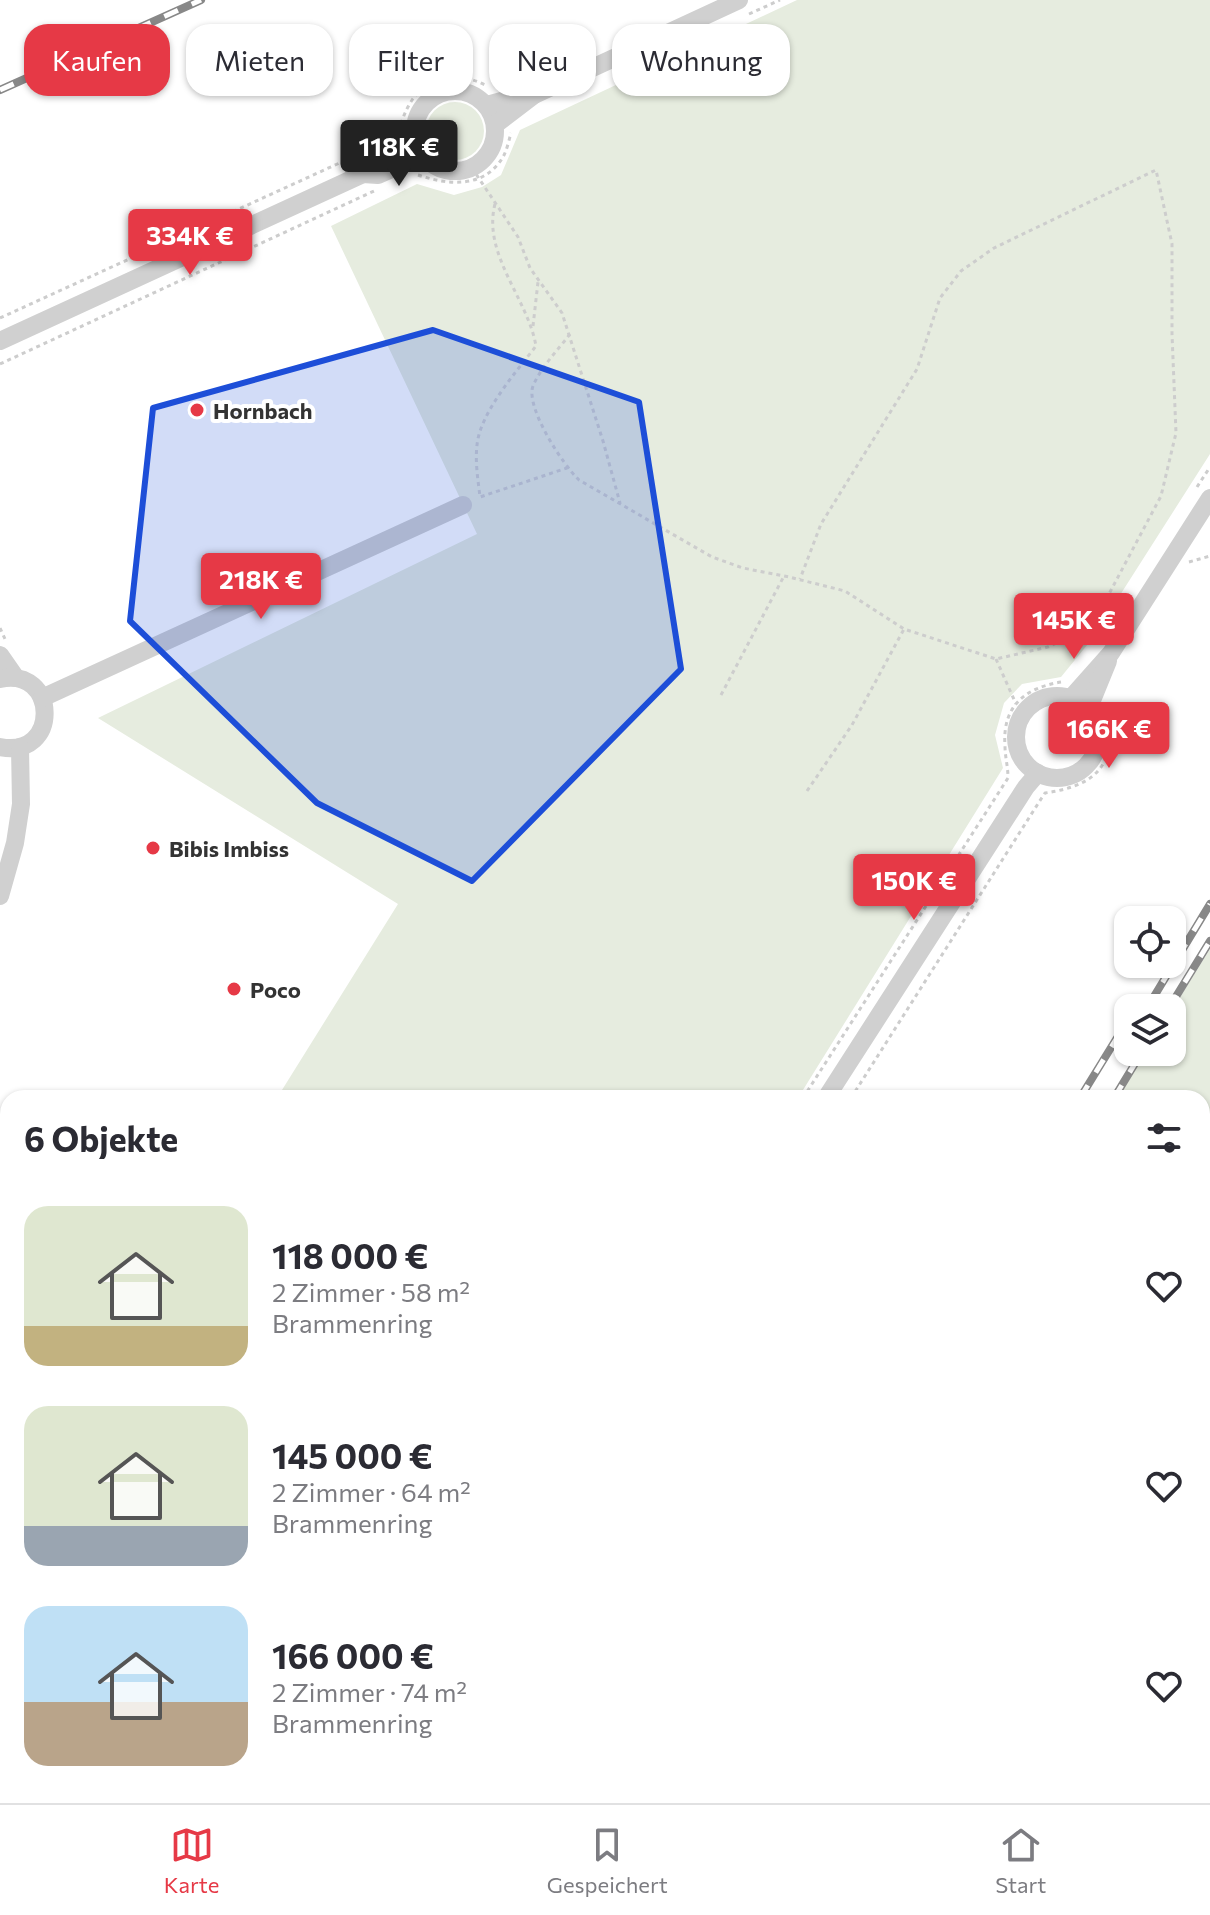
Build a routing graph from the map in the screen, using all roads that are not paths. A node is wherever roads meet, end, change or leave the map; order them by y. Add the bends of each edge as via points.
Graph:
1 (739, 0) edge
2 (596, 66) edge
3 (489, 96) joint
4 (533, 96) edge
5 (496, 124) junction
6 (408, 131) junction
7 (423, 155) junction
8 (363, 174) junction
9 (0, 341) edge
10 (1202, 495) edge
11 (463, 505) dead end
12 (3, 647) edge
13 (1111, 653) junction
14 (8, 678) edge
15 (1068, 690) junction
16 (42, 698) junction
17 (1097, 706) junction
18 (0, 747) edge
19 (20, 747) junction
20 (1038, 773) junction
21 (0, 896) edge
22 (831, 1090) edge

1 - 2 street
3 - 5 street
3 - 6 street via 440,93
4 - 5 street
5 - 7 street via 491,150 472,168 445,171
6 - 7 street
6 - 8 street
7 - 8 street via 378,175
8 - 9 street
10 - 13 street
11 - 16 street
12 - 14 street
13 - 15 street
13 - 17 street
14 - 16 street via 32,685
15 - 17 street
15 - 20 street via 1038,701 1017,727 1019,751
16 - 19 street via 43,726
17 - 20 street via 1098,739 1087,765 1069,777
18 - 19 street
19 - 21 street via 21,804
20 - 22 street

